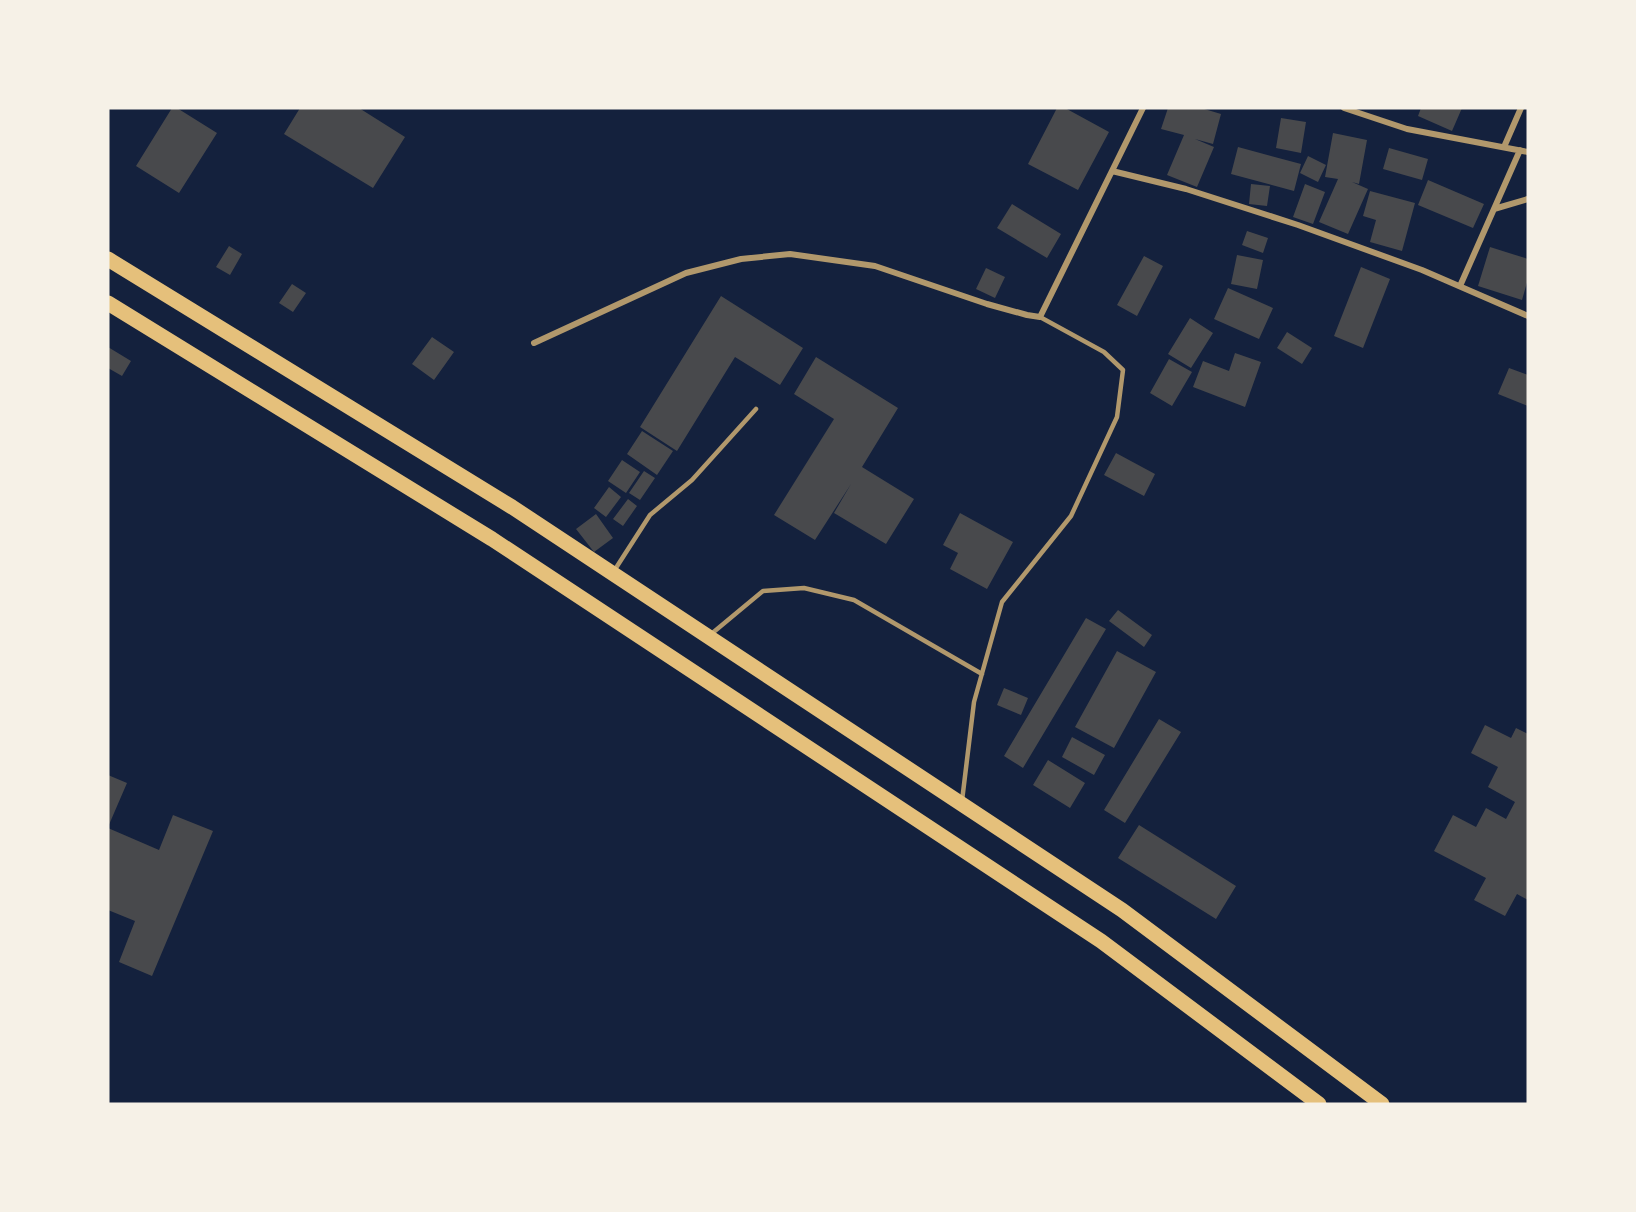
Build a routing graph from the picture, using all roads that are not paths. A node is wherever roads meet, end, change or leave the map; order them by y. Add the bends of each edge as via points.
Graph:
1 (1143, 108) edge
2 (1344, 108) edge
3 (1521, 108) edge
4 (1504, 147) junction
5 (1520, 150) junction
6 (1528, 152) edge
7 (1112, 171) junction
8 (1528, 199) edge
9 (1494, 209) junction
10 (108, 259) edge
11 (1460, 286) junction
12 (108, 303) edge
13 (1528, 316) edge
14 (1040, 317) junction
15 (534, 343) dead end
16 (756, 409) dead end
17 (613, 573) junction
18 (708, 636) junction
19 (982, 674) junction
20 (962, 804) junction
21 (1319, 1104) edge
22 (1382, 1104) edge

1 - 7 street
2 - 4 street via 1407,129
3 - 4 street
4 - 5 street
5 - 6 street
5 - 9 street
7 - 11 street via 1242,206
7 - 14 street
8 - 9 street
9 - 11 street
10 - 17 main road
11 - 13 street
12 - 21 main road via 492,539 1081,928
14 - 15 street via 987,304 875,266 790,254 741,259 686,273
14 - 19 lane via 1104,352 1123,370 1118,417 1071,516 1002,602
16 - 17 lane via 692,480 650,516
17 - 18 main road
18 - 19 lane via 763,591 804,588 854,600
18 - 20 main road
19 - 20 lane via 974,702
20 - 22 main road via 1122,910

